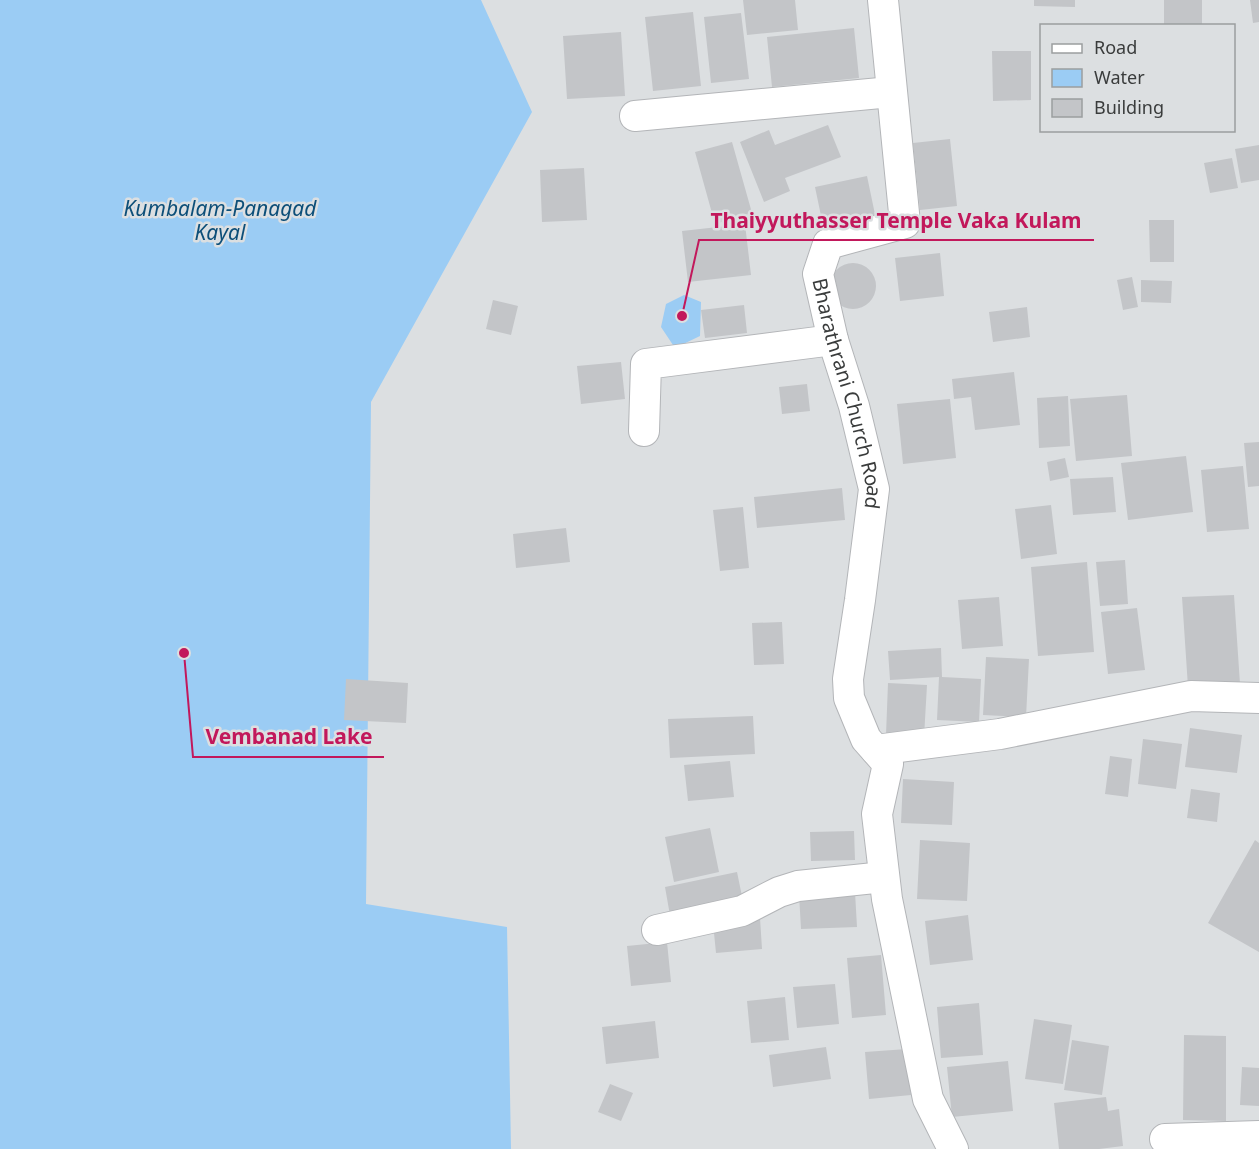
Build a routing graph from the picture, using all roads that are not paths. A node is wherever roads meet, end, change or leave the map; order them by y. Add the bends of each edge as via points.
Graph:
1 (883, 0) edge
2 (891, 92) junction
3 (635, 116) dead end
4 (833, 340) junction
5 (644, 431) dead end
6 (1259, 699) edge
7 (882, 757) junction
8 (884, 877) junction
9 (657, 930) dead end
10 (1259, 1136) edge
11 (1165, 1138) dead end
12 (953, 1149) edge

1 - 2 street, Bharathrani Church Road
2 - 3 street
2 - 4 street, Bharathrani Church Road via 905,223 828,244 818,274
4 - 5 street via 646,364
4 - 7 street, Bharathrani Church Road via 874,489 848,679 849,698 866,739
6 - 7 street via 1191,696
7 - 8 street via 878,814
8 - 9 street via 798,886 742,911
8 - 12 street via 928,1100
10 - 11 street

